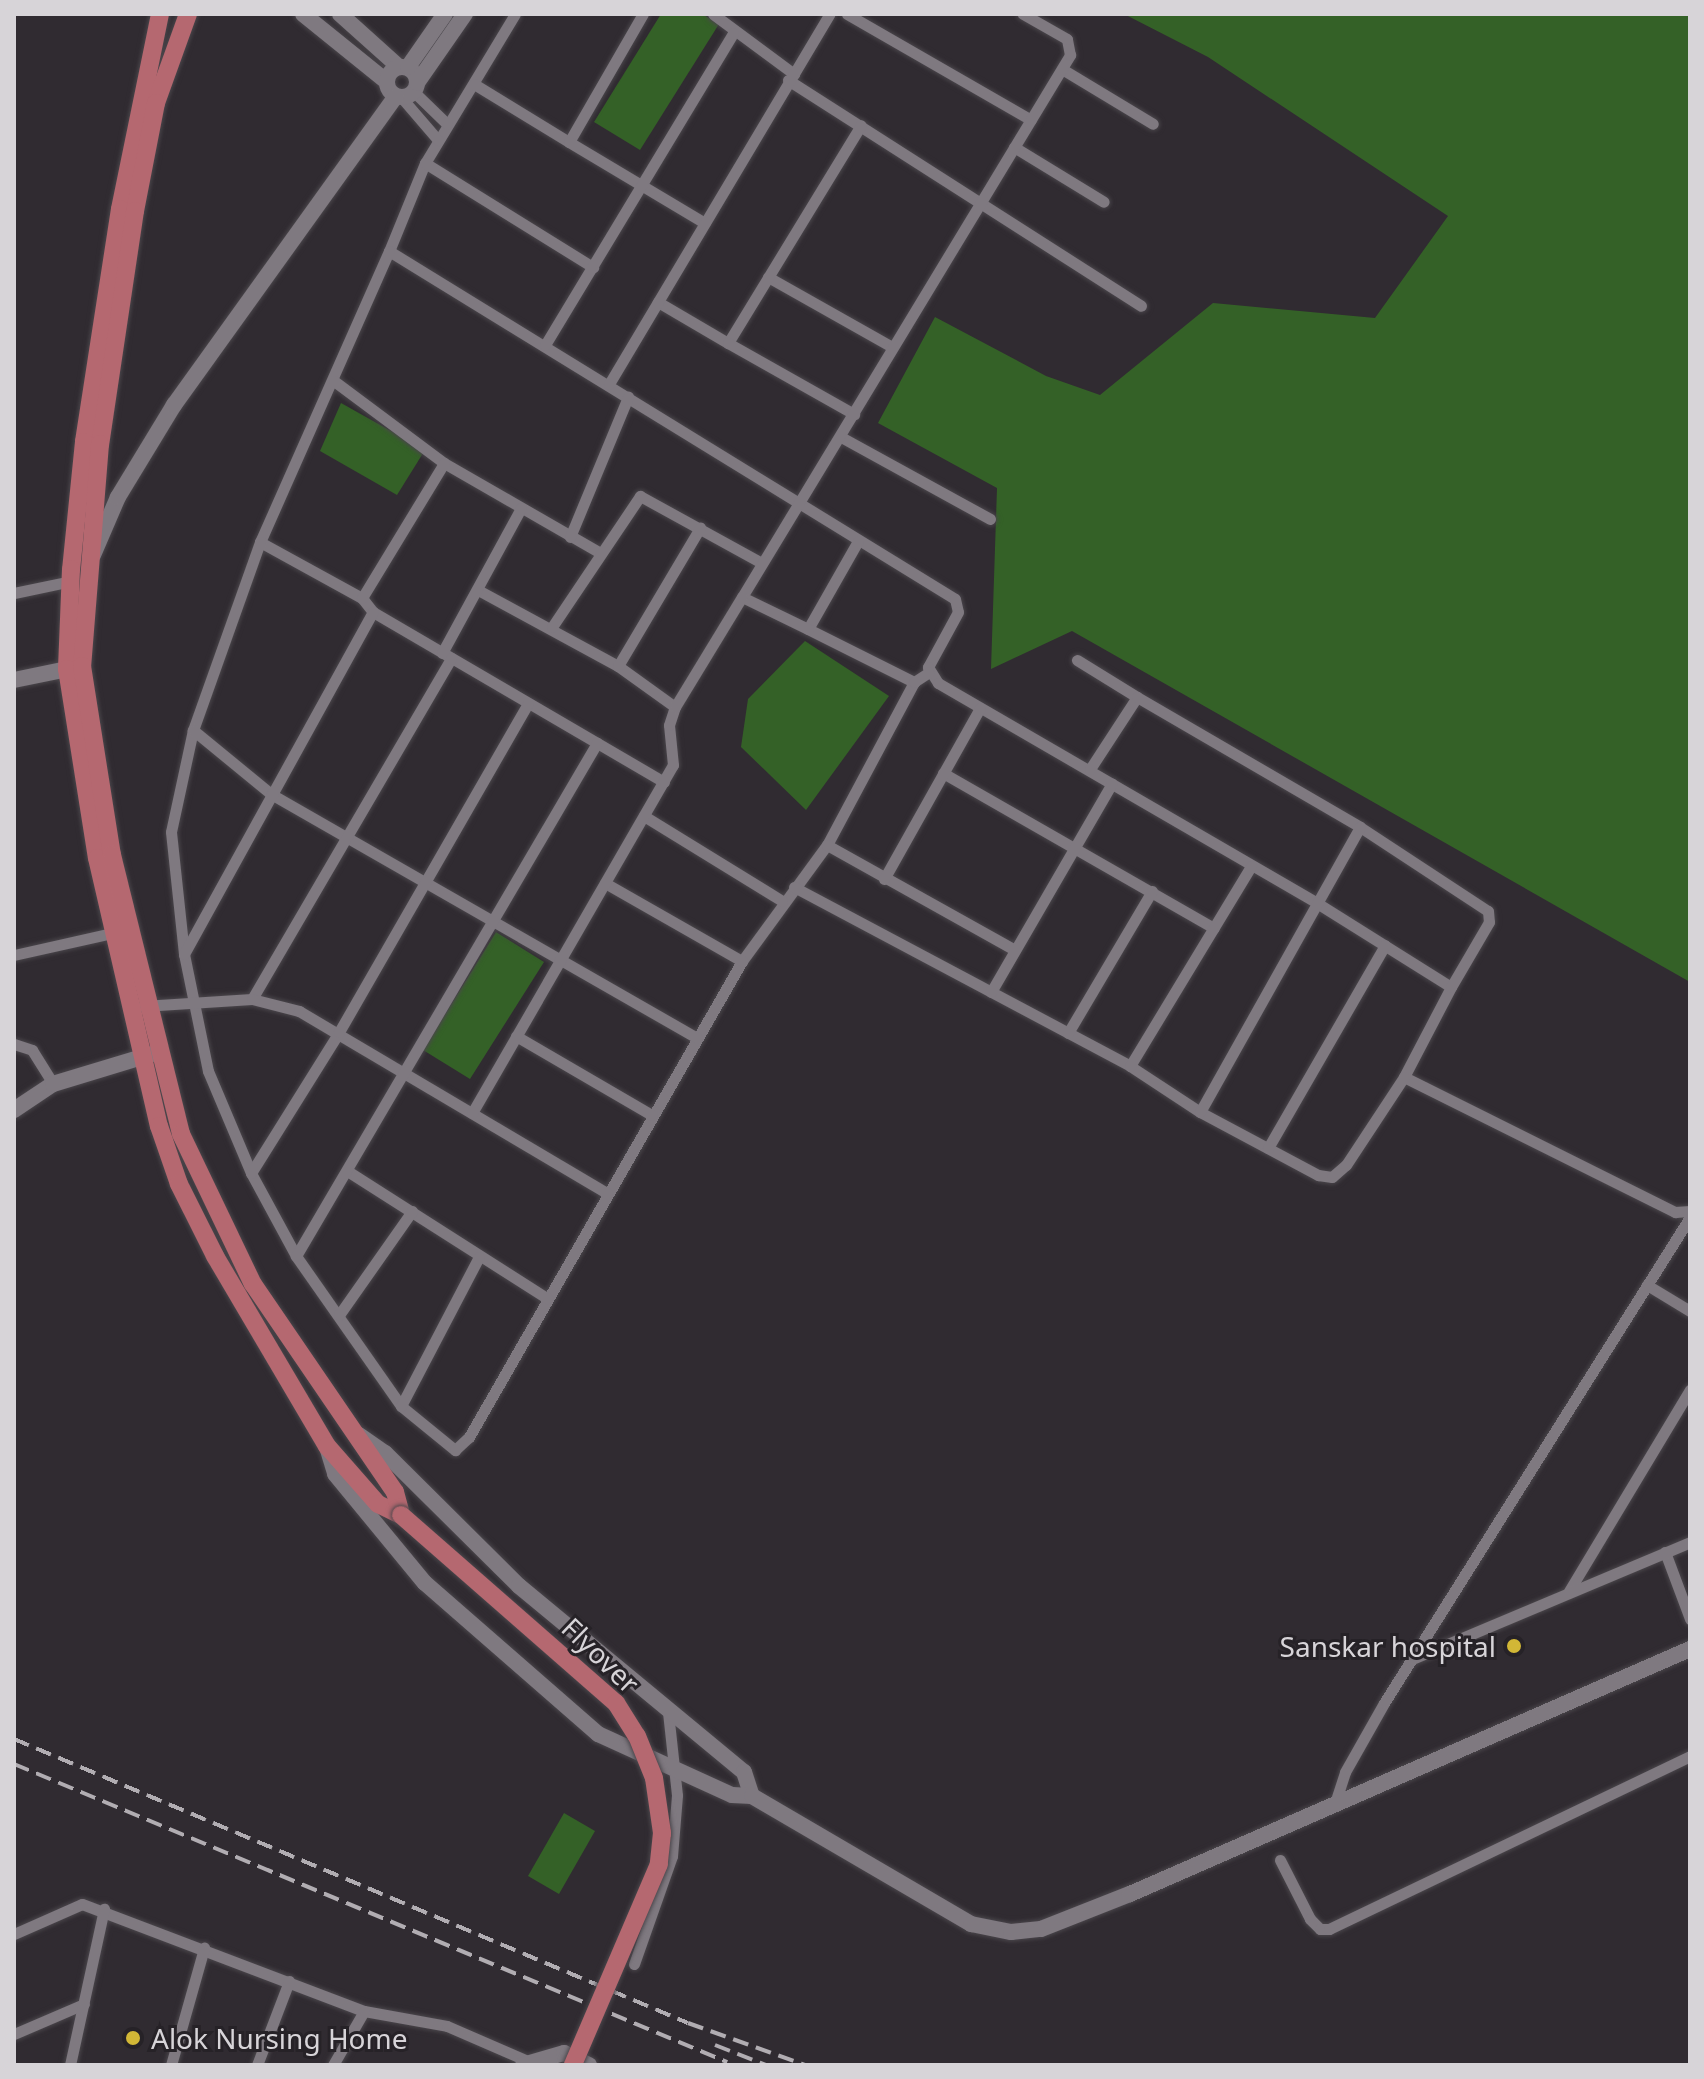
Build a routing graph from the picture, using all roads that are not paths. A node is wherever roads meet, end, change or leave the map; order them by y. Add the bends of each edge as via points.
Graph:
1 (160, 14) edge
2 (188, 14) edge
3 (303, 14) edge
4 (340, 14) edge
5 (445, 14) edge
6 (465, 14) edge
7 (515, 14) edge
8 (643, 14) edge
9 (713, 14) edge
10 (830, 14) edge
11 (847, 14) edge
12 (1023, 14) edge
13 (733, 33) junction
14 (403, 67) junction
15 (1062, 69) junction
16 (791, 77) junction
17 (386, 81) junction
18 (474, 84) junction
19 (407, 92) junction
20 (1031, 120) junction
21 (447, 124) junction
22 (1153, 124) dead end
23 (861, 125) junction
24 (438, 140) junction
25 (569, 142) junction
26 (1014, 147) junction
27 (425, 163) junction
28 (641, 185) junction
29 (979, 200) junction
30 (1104, 202) dead end
31 (705, 223) junction
32 (389, 251) junction
33 (593, 267) junction
34 (768, 277) junction
35 (658, 302) junction
36 (1141, 306) dead end
37 (728, 343) junction
38 (545, 345) junction
39 (892, 347) junction
40 (334, 381) junction
41 (609, 384) junction
42 (628, 397) junction
43 (854, 414) junction
44 (841, 437) junction
45 (444, 463) junction
46 (802, 502) junction
47 (521, 508) junction
48 (990, 519) dead end
49 (700, 528) junction
50 (570, 537) junction
51 (858, 541) junction
52 (260, 542) junction
53 (599, 552) junction
54 (762, 563) junction
55 (87, 570) junction
56 (71, 581) junction
57 (478, 590) junction
58 (14, 593) edge
59 (742, 597) junction
60 (362, 598) junction
61 (373, 612) junction
62 (552, 627) junction
63 (808, 629) junction
64 (446, 656) junction
65 (1077, 660) dead end
66 (618, 666) junction
67 (67, 669) junction
68 (928, 673) junction
69 (14, 680) edge
70 (914, 682) junction
71 (1137, 697) junction
72 (528, 703) junction
73 (675, 707) junction
74 (980, 708) junction
75 (193, 730) junction
76 (597, 743) junction
77 (1090, 769) junction
78 (943, 773) junction
79 (664, 782) junction
80 (1112, 783) junction
81 (271, 794) junction
82 (644, 816) junction
83 (1360, 827) junction
84 (347, 835) junction
85 (827, 845) junction
86 (1074, 848) junction
87 (1251, 866) junction
88 (422, 879) junction
89 (884, 879) junction
90 (605, 883) junction
91 (794, 887) junction
92 (1152, 891) junction
93 (782, 901) junction
94 (1317, 903) junction
95 (493, 917) junction
96 (1214, 928) junction
97 (112, 933) junction
98 (1385, 945) junction
99 (1013, 949) junction
100 (184, 954) junction
101 (14, 955) edge
102 (561, 957) junction
103 (742, 961) junction
104 (1451, 987) junction
105 (991, 992) junction
106 (252, 999) junction
107 (194, 1004) junction
108 (139, 1007) junction
109 (339, 1032) junction
110 (1068, 1033) junction
111 (516, 1036) junction
112 (697, 1038) junction
113 (14, 1044) edge
114 (150, 1054) junction
115 (1130, 1066) junction
116 (406, 1074) junction
117 (1404, 1077) junction
118 (53, 1084) junction
119 (14, 1110) edge
120 (1200, 1112) junction
121 (472, 1113) junction
122 (652, 1115) junction
123 (1268, 1148) junction
124 (349, 1172) junction
125 (251, 1173) junction
126 (607, 1193) junction
127 (412, 1211) junction
128 (1690, 1214) edge
129 (296, 1256) junction
130 (479, 1257) junction
131 (1647, 1285) junction
132 (547, 1298) junction
133 (1690, 1311) edge
134 (339, 1315) junction
135 (1690, 1390) edge
136 (401, 1406) junction
137 (349, 1427) junction
138 (327, 1446) junction
139 (401, 1515) junction
140 (1690, 1542) edge
141 (1665, 1552) junction
142 (1568, 1593) junction
143 (1690, 1619) edge
144 (1690, 1649) edge
145 (1412, 1659) junction
146 (668, 1712) junction
147 (1690, 1756) edge
148 (676, 1769) junction
149 (752, 1796) junction
150 (1336, 1800) junction
151 (1280, 1860) dead end
152 (104, 1909) junction
153 (14, 1934) edge
154 (204, 1948) junction
155 (634, 1964) dead end
156 (289, 1981) junction
157 (84, 2004) junction
158 (364, 2011) junction
159 (14, 2034) edge
160 (550, 2061) edge
161 (525, 2063) edge
162 (70, 2065) edge
163 (171, 2065) edge
164 (257, 2065) edge
165 (333, 2065) edge
166 (573, 2065) edge
167 (589, 2065) edge

1 - 56 main road via 120,209 84,442
2 - 55 main road via 156,103 135,211
3 - 17 main road
4 - 14 main road
5 - 14 main road
6 - 19 main road
7 - 18 street
8 - 25 street
9 - 13 street
10 - 16 street
11 - 20 street
12 - 15 street via 1067,39 1070,55
13 - 16 street
13 - 28 street
14 - 17 main road
14 - 19 main road
15 - 20 street
15 - 22 street
16 - 23 street
16 - 31 street
17 - 19 main road
18 - 21 street
18 - 25 street
19 - 21 street
19 - 24 street
19 - 55 main road via 174,405 118,497
20 - 26 street
21 - 24 street
23 - 29 street
23 - 34 street
24 - 27 street
25 - 28 street
26 - 29 street
26 - 30 street
27 - 32 street
27 - 33 street
28 - 31 street
28 - 33 street
29 - 36 street
29 - 39 street
31 - 35 street
32 - 38 street
32 - 40 street
33 - 38 street
34 - 37 street
34 - 39 street
35 - 37 street
35 - 41 street
37 - 43 street
38 - 41 street
39 - 43 street
40 - 45 street
40 - 52 street
41 - 42 street
42 - 46 street
42 - 50 street
43 - 44 street
44 - 46 street
44 - 48 street
45 - 47 street
45 - 60 street
46 - 51 street
46 - 54 street
47 - 50 street
47 - 57 street
49 - 53 street via 640,496
49 - 54 street
49 - 66 street
50 - 53 street
51 - 63 street
51 - 68 street via 955,599 958,612
52 - 60 street
52 - 75 street
53 - 62 street
54 - 59 street
55 - 108 main road via 82,666
56 - 58 street
56 - 67 main road
57 - 62 street
57 - 64 street
59 - 63 street
59 - 73 street
60 - 61 street
61 - 64 street
61 - 81 street
62 - 66 street
63 - 70 street
64 - 72 street
64 - 84 street
65 - 71 street
66 - 73 street
67 - 69 main road
67 - 97 main road
68 - 70 street
68 - 74 street
70 - 85 street
71 - 77 street
71 - 83 street
72 - 76 street
72 - 88 street
73 - 79 street via 669,725 676,751
74 - 77 street
74 - 78 street
75 - 81 street
75 - 100 street via 170,844
76 - 79 street
76 - 95 street
77 - 80 street
78 - 86 street
78 - 89 street
79 - 82 street
80 - 86 street
80 - 87 street
81 - 84 street
81 - 100 street
82 - 90 street
82 - 93 street
83 - 94 street
83 - 104 street via 1488,911 1489,922
84 - 88 street
84 - 106 street
85 - 89 street
85 - 91 street
86 - 92 street
86 - 99 street
87 - 94 street
87 - 96 street
88 - 95 street
88 - 109 street
89 - 99 street
90 - 102 street
90 - 103 street
91 - 93 street
91 - 105 street
92 - 96 street
92 - 110 street
93 - 103 street
94 - 98 street
94 - 120 street
95 - 102 street
95 - 116 street
96 - 115 street
97 - 101 street
97 - 108 main road
98 - 104 street
98 - 123 street
99 - 105 street
100 - 107 street
102 - 111 street
102 - 112 street
103 - 112 street
104 - 117 street
105 - 110 street
106 - 107 street
106 - 109 street via 299,1011
107 - 108 street
107 - 125 street via 208,1071
108 - 114 main road
109 - 116 street
109 - 125 street
110 - 115 street
111 - 121 street
111 - 122 street
112 - 122 street
113 - 118 street via 32,1050
114 - 118 main road
114 - 137 main road, Flyover via 181,1134 253,1284
114 - 138 main road, Flyover via 179,1184 215,1256
115 - 120 street
116 - 121 street
116 - 124 street
117 - 123 street via 1346,1165 1332,1177
117 - 128 street via 1675,1212
118 - 119 main road
120 - 123 street
121 - 126 street
122 - 126 street
124 - 127 street
124 - 129 street
125 - 129 street
126 - 132 street
127 - 130 street
127 - 134 street
128 - 131 street
129 - 134 street
130 - 132 street
130 - 136 street
131 - 133 street
131 - 145 street
132 - 136 street via 462,1446 446,1447
134 - 136 street
135 - 142 street
137 - 139 main road, Flyover via 395,1492
137 - 146 main road via 385,1453 519,1586
138 - 139 main road, Flyover via 378,1504
138 - 148 main road via 335,1474 425,1583 598,1734
139 - 166 main road, Flyover, bridge via 616,1703 654,1778 662,1833 659,1864
140 - 141 street
141 - 142 street
141 - 143 street
142 - 145 street
144 - 150 main road
145 - 150 street via 1345,1772
146 - 148 street
146 - 149 main road via 744,1772
147 - 151 street via 1329,1929 1320,1929 1310,1919
148 - 149 main road via 732,1795
148 - 155 street via 672,1856
149 - 150 main road via 971,1924 1011,1932 1041,1929 1130,1894
152 - 153 street via 67,1907
152 - 154 street
152 - 157 street
154 - 156 street
154 - 163 street
156 - 158 street
156 - 164 street
157 - 159 street
157 - 162 street
158 - 161 street via 447,2026
158 - 165 street
160 - 161 main road
160 - 167 main road via 564,2053

